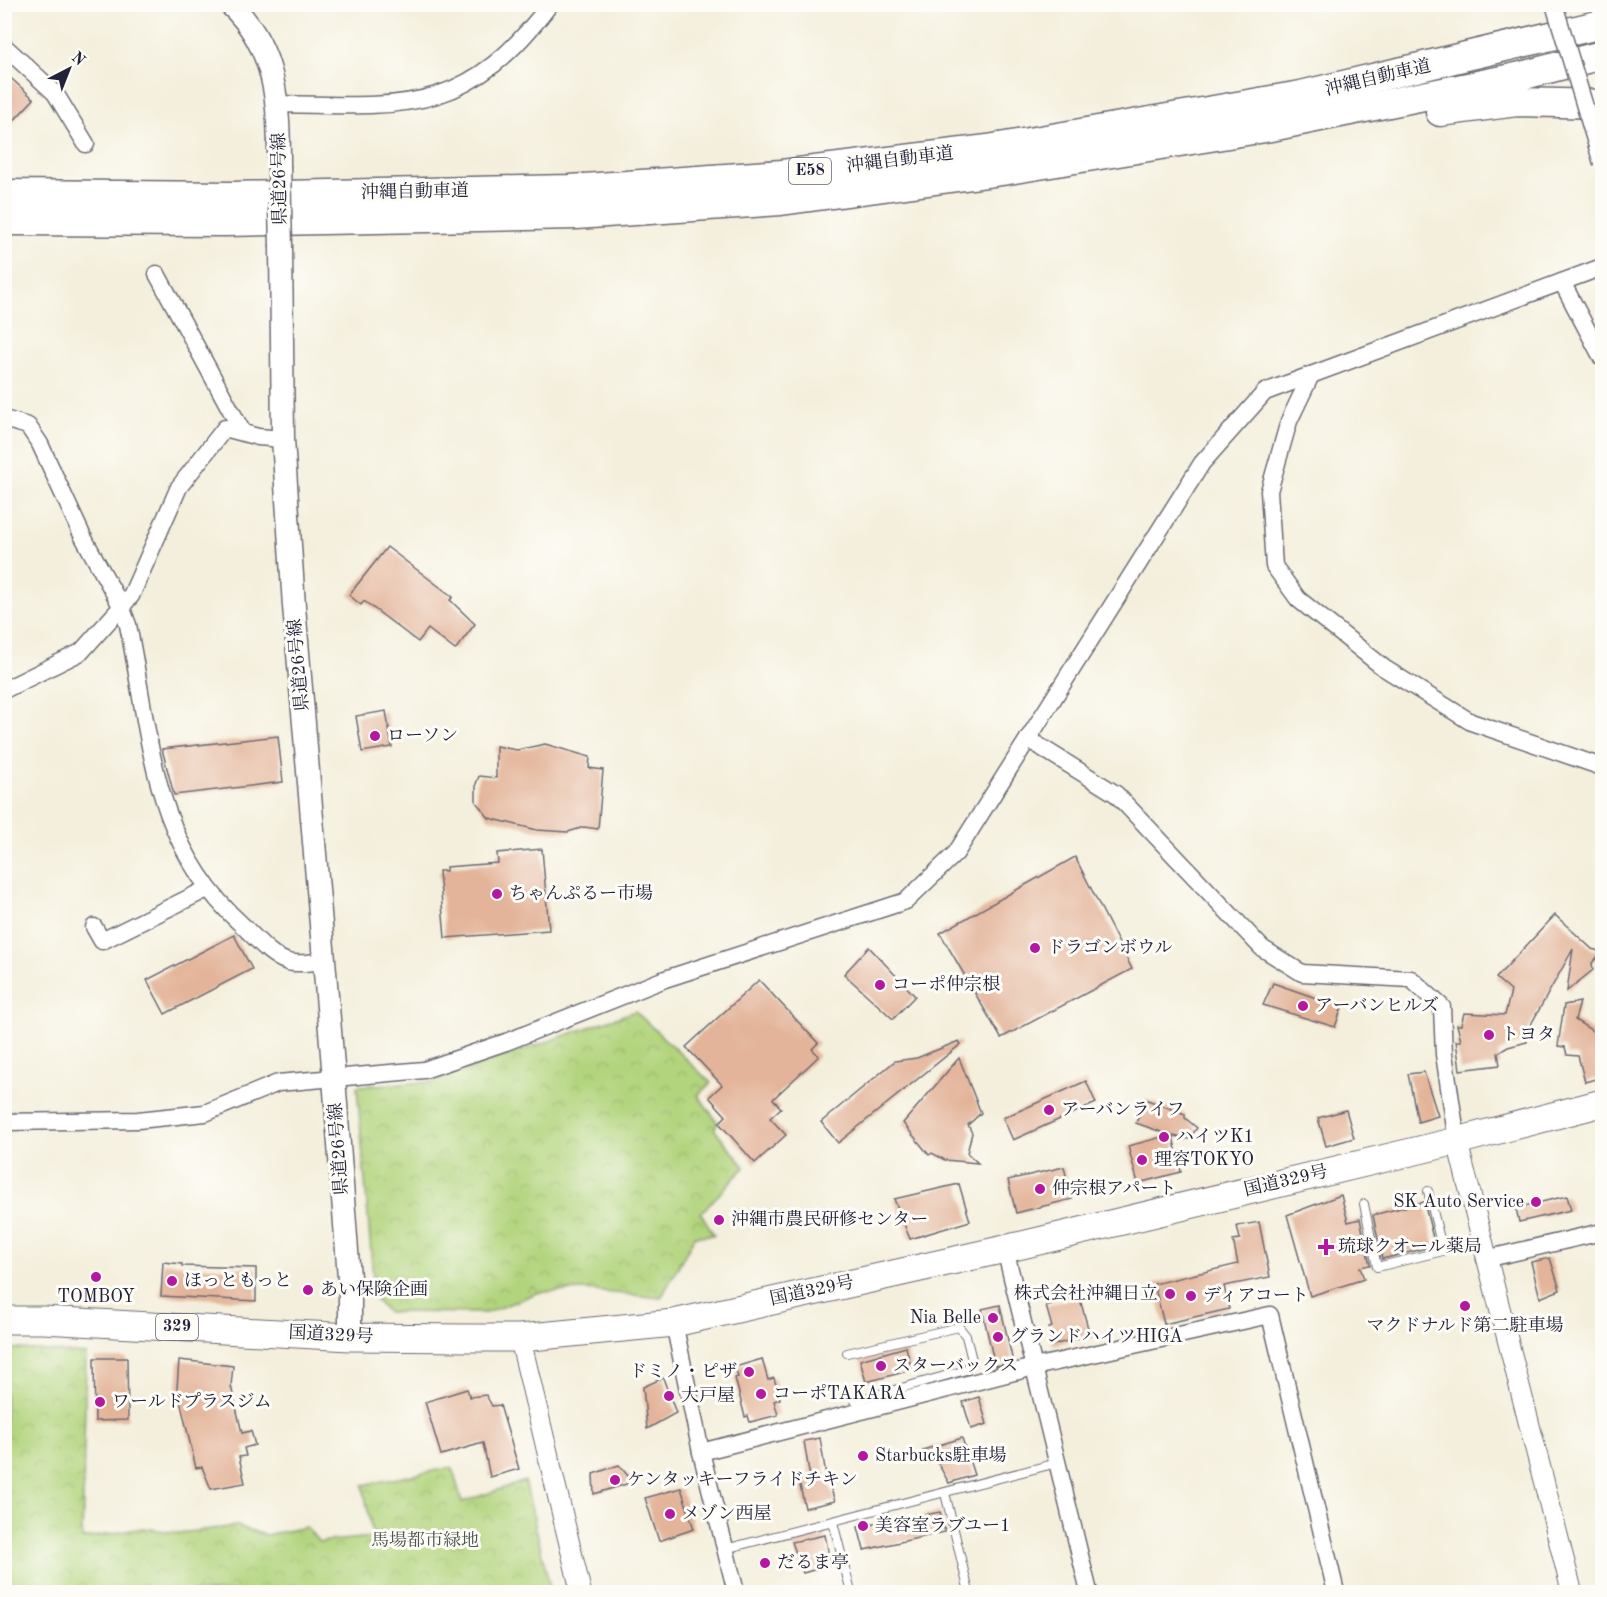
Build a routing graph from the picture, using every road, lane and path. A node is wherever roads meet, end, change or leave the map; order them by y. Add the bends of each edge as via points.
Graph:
1 (230, 4) edge
2 (550, 4) edge
3 (1554, 4) edge
4 (1602, 24) edge
5 (4, 46) edge
6 (1602, 55) edge
7 (1602, 104) edge
8 (279, 105) junction
9 (1271, 127) junction
10 (86, 144) dead end
11 (1602, 164) edge
12 (4, 194) edge
13 (4, 221) edge
14 (1602, 267) edge
15 (157, 274) dead end
16 (1562, 282) junction
17 (1602, 358) edge
18 (1311, 375) junction
19 (4, 419) edge
20 (242, 430) junction
21 (283, 439) junction
22 (121, 606) junction
23 (4, 690) edge
24 (1028, 739) junction
25 (1602, 767) edge
26 (207, 889) junction
27 (94, 927) dead end
28 (325, 962) junction
29 (334, 1078) junction
30 (1602, 1103) edge
31 (4, 1122) edge
32 (1456, 1141) junction
33 (1428, 1191) dead end
34 (1364, 1204) dead end
35 (1602, 1232) edge
36 (1005, 1250) junction
37 (1485, 1259) junction
38 (4, 1320) edge
39 (674, 1323) junction
40 (350, 1337) junction
41 (520, 1338) junction
42 (847, 1353) dead end
43 (1034, 1367) junction
44 (855, 1401) dead end
45 (701, 1452) junction
46 (1057, 1463) junction
47 (945, 1493) junction
48 (833, 1522) junction
49 (725, 1549) junction
50 (581, 1593) edge
51 (736, 1593) edge
52 (851, 1593) edge
53 (969, 1593) edge
54 (1089, 1593) edge
55 (1336, 1593) edge
56 (1572, 1593) edge

1 - 8 main road, 県道26号線 via 260,46
2 - 8 street via 499,63 444,94 395,104
3 - 11 street, bridge
4 - 12 highway, 沖縄自動車道 / E58 via 1301,95 988,149 782,174 570,189 233,196
5 - 10 street via 55,93
6 - 9 highway, 沖縄自動車道 / E58 via 1517,77
7 - 9 highway via 1527,101 1472,106 1322,133
8 - 21 main road, 県道26号線, bridge
9 - 13 highway, 沖縄自動車道 / E58 via 1002,171 781,201 576,215 225,222
14 - 16 street
15 - 20 street
16 - 17 street
16 - 18 street
18 - 24 street via 1265,392 1202,463
18 - 25 street via 1288,421 1269,491 1274,566 1298,599 1384,668 1471,722
19 - 22 street via 28,426 40,444 82,535
20 - 21 street via 258,437
20 - 22 street via 225,428 179,487 131,596
21 - 28 main road, 県道26号線
22 - 23 street via 81,652
22 - 26 street via 168,819
24 - 29 street via 956,853 906,901 664,979 424,1070
24 - 32 street via 1116,794 1262,948 1302,973 1411,979 1442,1007
26 - 27 street via 102,940
26 - 28 street via 278,956 290,962
28 - 29 main road, 県道26号線
29 - 31 street via 278,1083 205,1113 138,1120
29 - 40 main road, 県道26号線
30 - 32 highway, 国道329号 / 329
32 - 36 highway, 国道329号 / 329
32 - 37 street
33 - 34 lane via 1443,1251 1377,1267
35 - 37 street
36 - 39 highway, 国道329号 / 329
36 - 43 street
37 - 56 street
38 - 40 highway, 国道329号 / 329
39 - 41 highway, 国道329号 / 329
39 - 45 street
40 - 41 highway, 国道329号 / 329
41 - 50 street
42 - 44 lane via 959,1327 966,1336 972,1360 966,1370
43 - 45 street
43 - 46 street
43 - 55 street via 1270,1315
45 - 49 street
46 - 47 lane
46 - 54 street
47 - 48 lane
47 - 53 lane
48 - 49 lane
48 - 52 lane
49 - 51 street

